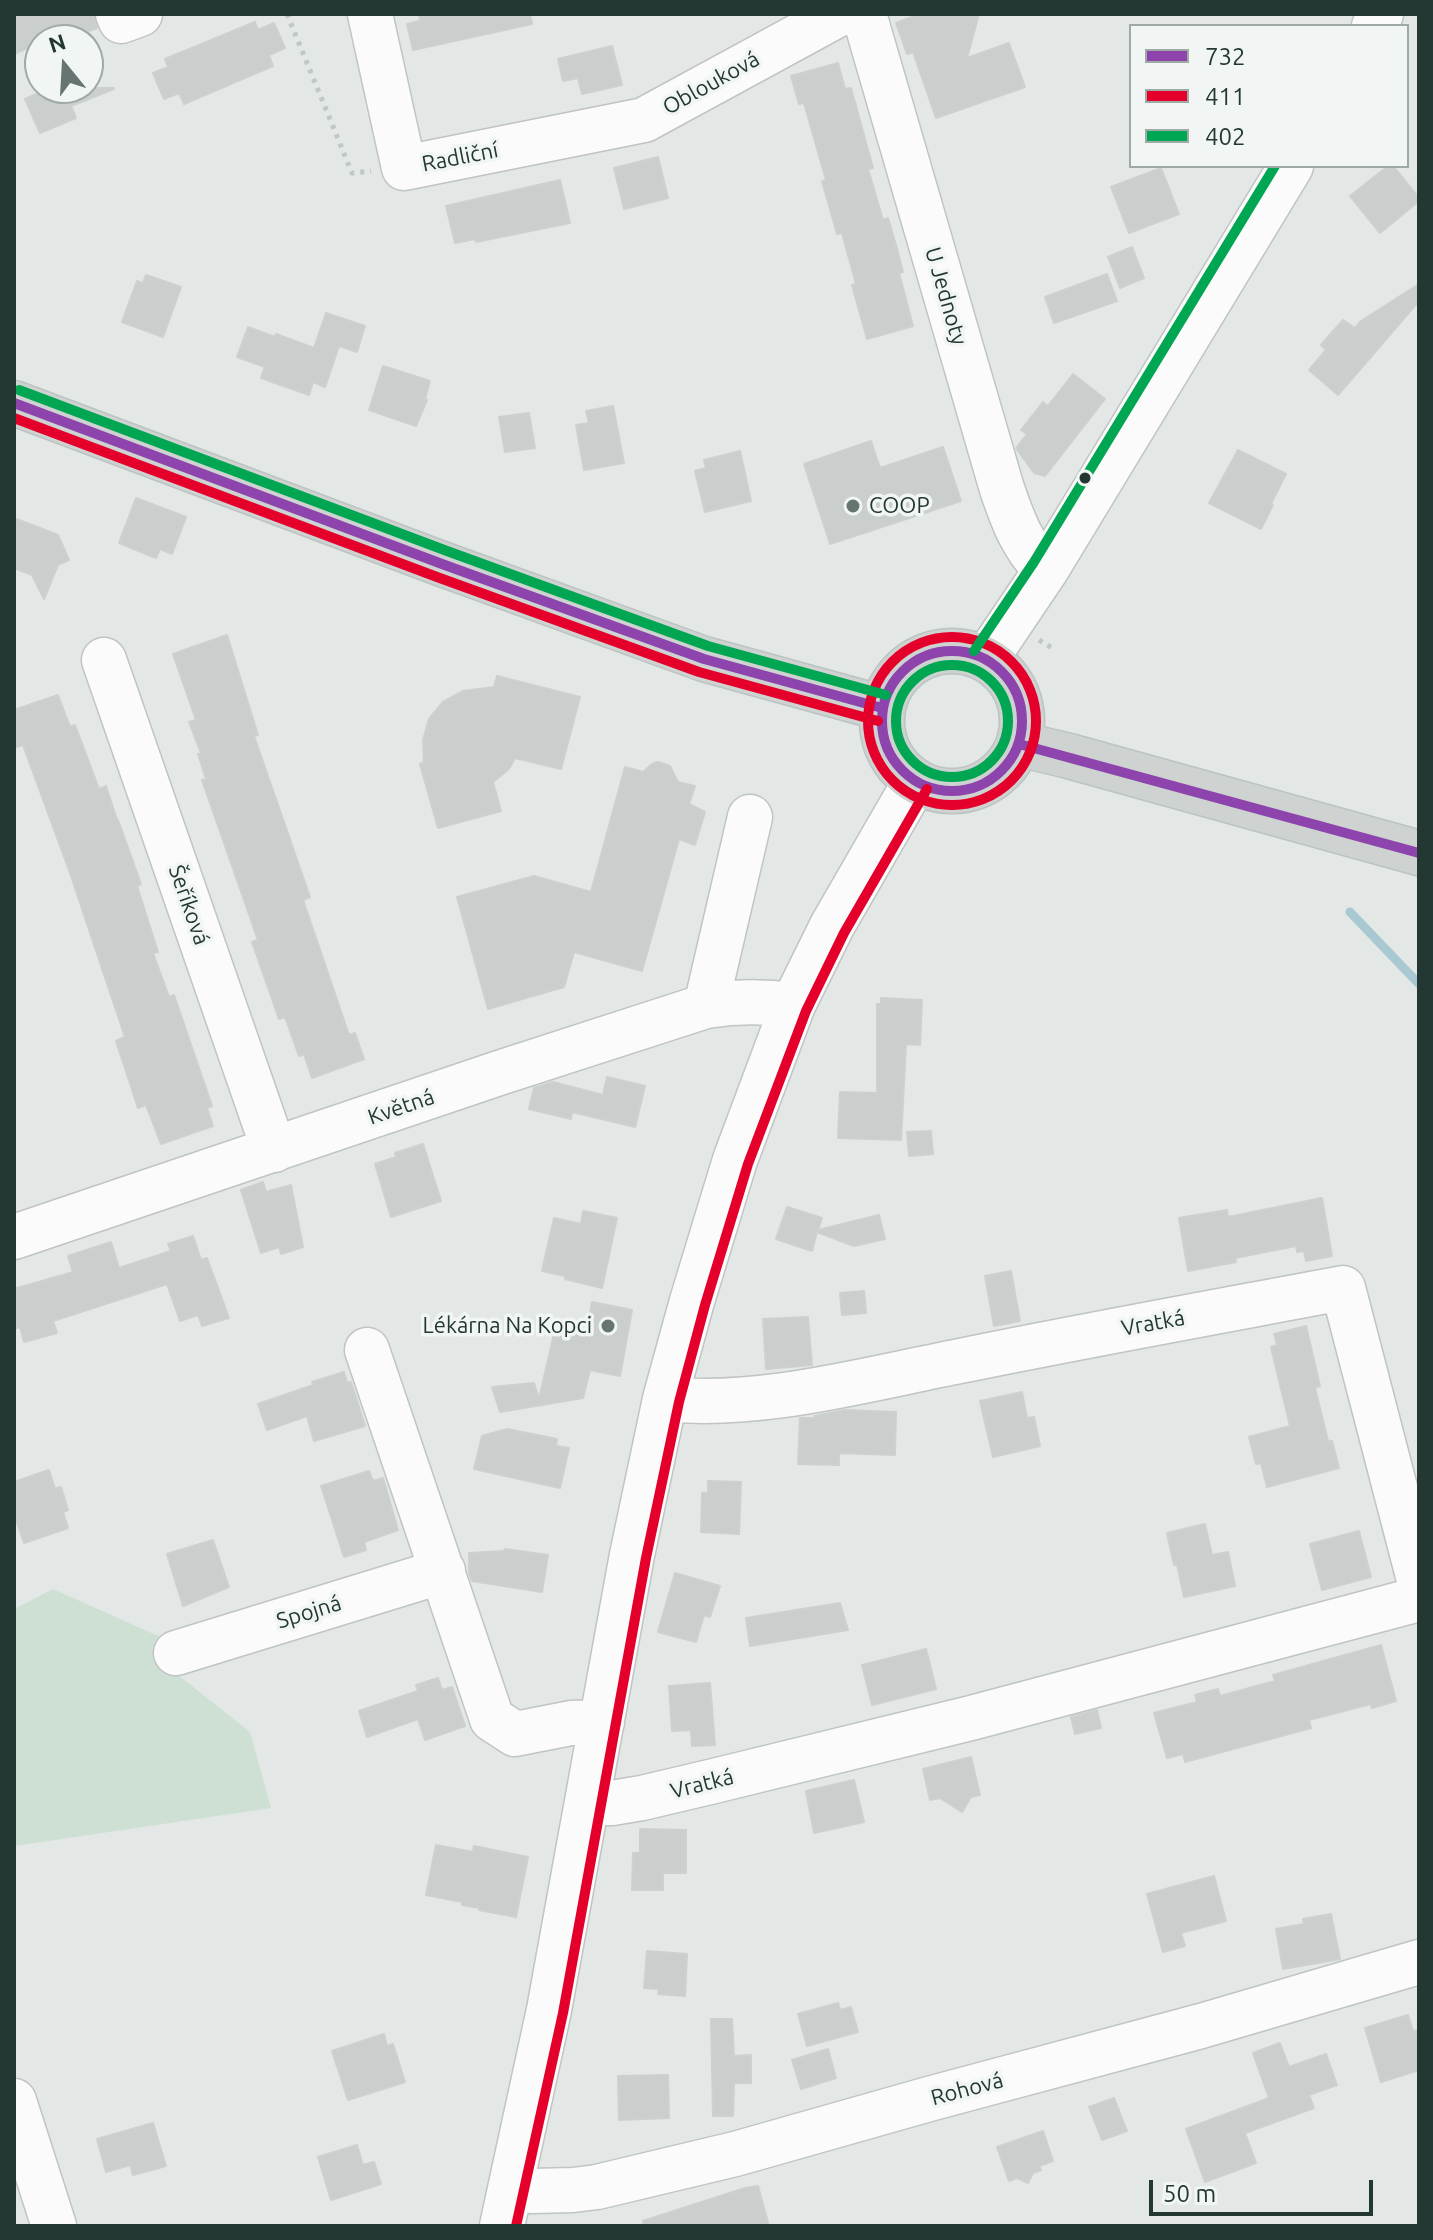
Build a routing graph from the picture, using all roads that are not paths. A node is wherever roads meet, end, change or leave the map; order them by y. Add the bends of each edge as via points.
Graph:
1 (118, 14) edge
2 (140, 14) edge
3 (370, 14) edge
4 (839, 14) edge
5 (864, 14) edge
6 (577, 134) joint
7 (1290, 168) edge
8 (14, 403) edge
9 (1046, 570) junction
10 (986, 659) junction
11 (104, 660) dead end
12 (882, 708) junction
13 (1019, 744) junction
14 (915, 782) junction
15 (750, 817) dead end
16 (1419, 853) edge
17 (793, 1005) junction
18 (706, 1006) junction
19 (274, 1150) junction
20 (14, 1237) edge
21 (367, 1350) dead end
22 (665, 1399) junction
23 (443, 1571) junction
24 (1419, 1580) edge
25 (1419, 1599) edge
26 (176, 1653) dead end
27 (602, 1722) junction
28 (588, 1802) junction
29 (1419, 1962) edge
30 (14, 2101) edge
31 (506, 2207) edge
32 (54, 2226) edge

1 - 2 street via 121,21
3 - 6 street, Radliční via 404,168
4 - 6 street, Oblouková via 644,120
5 - 9 street, U Jednoty via 1002,489 1023,542
7 - 9 street
8 - 12 main road via 704,659
9 - 10 street
10 - 12 main road via 954,651 922,657 896,678
10 - 13 main road via 1011,681 1019,701
11 - 19 street, Šeříková
12 - 14 main road via 882,730 893,760
13 - 14 main road via 1003,770 977,788 945,792
13 - 16 main road
14 - 17 street
15 - 18 street
17 - 18 street, Květná via 734,1001
17 - 22 street via 725,1191
18 - 19 street, Květná
19 - 20 street, Květná
21 - 23 street
22 - 24 street, Vratká via 733,1399 842,1385 1343,1288
22 - 27 street
23 - 26 street, Spojná
23 - 27 street via 492,1719 515,1734
25 - 28 street, Vratká via 714,1781 642,1798
27 - 28 street
28 - 31 street
29 - 31 street, Rohová via 692,2165 597,2187 533,2191
30 - 32 street

